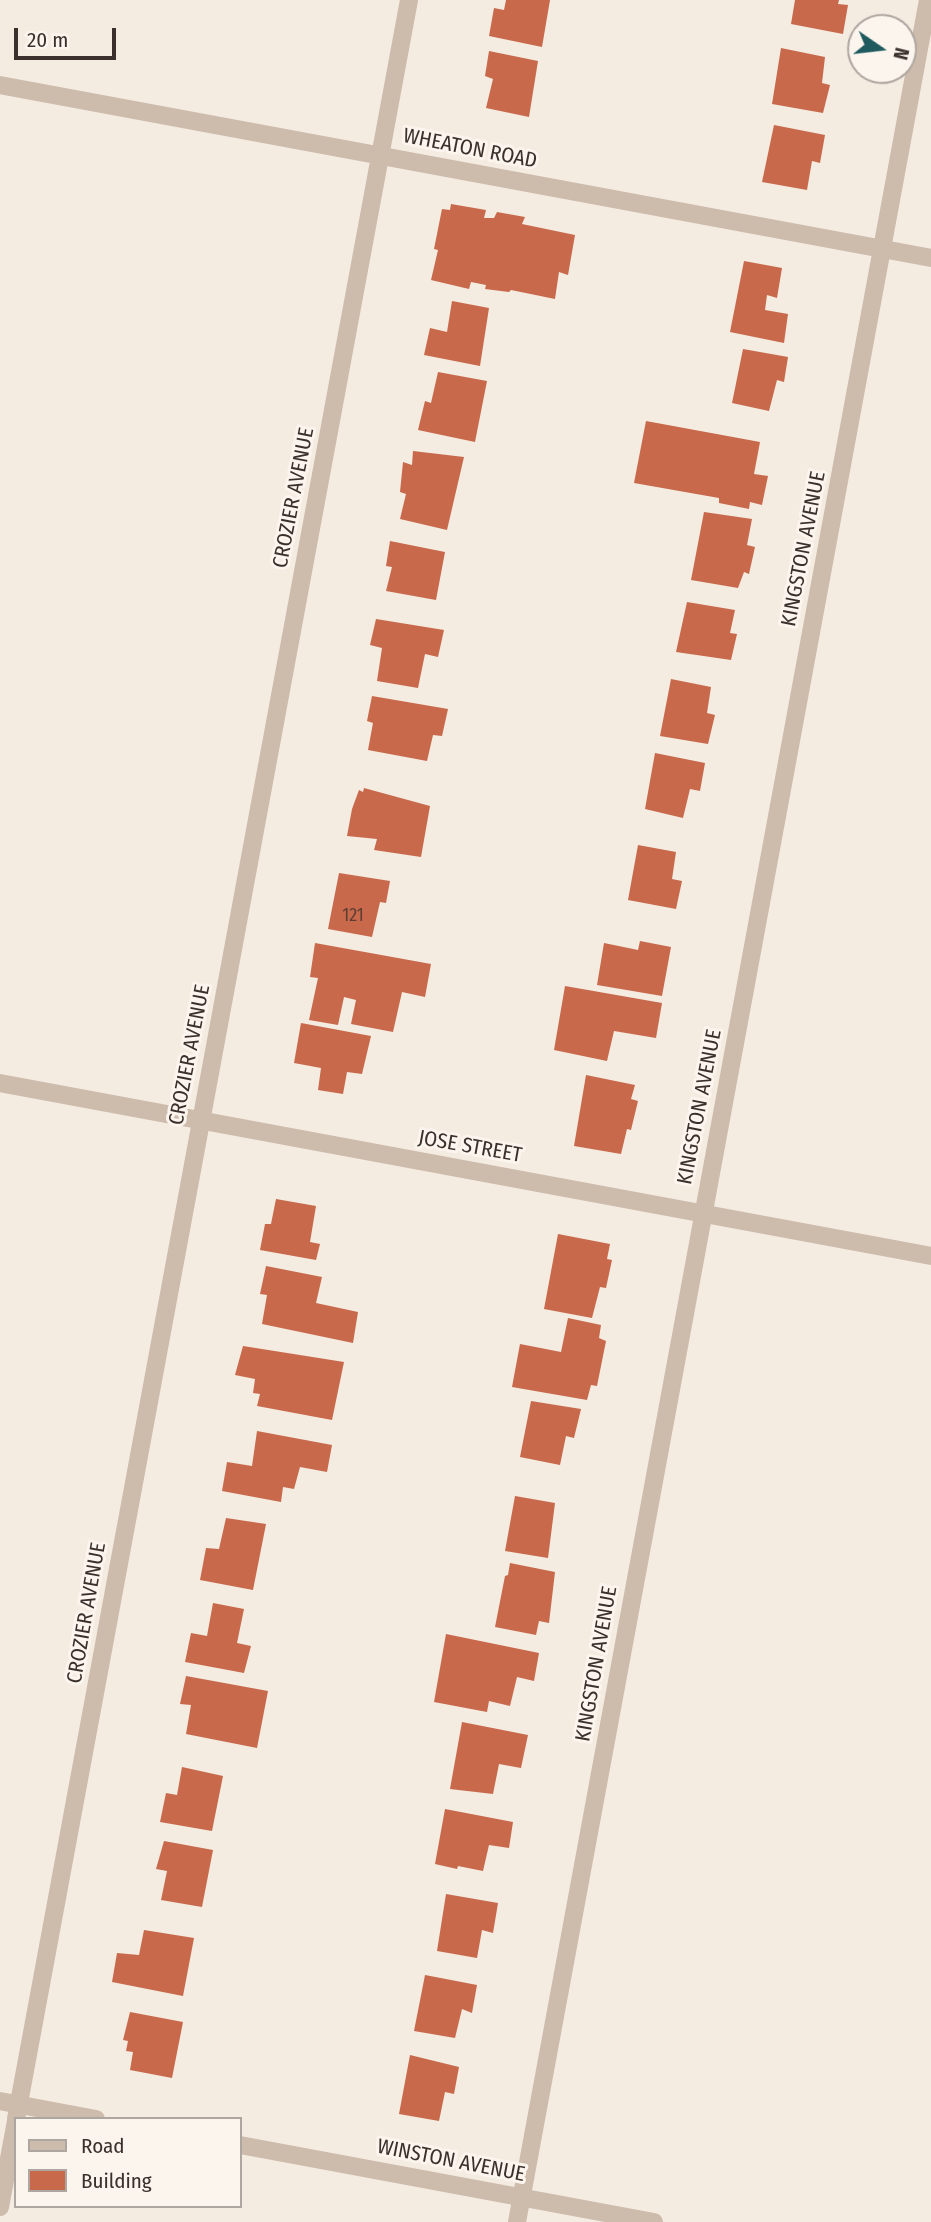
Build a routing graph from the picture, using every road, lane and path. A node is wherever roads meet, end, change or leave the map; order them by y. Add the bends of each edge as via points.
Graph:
1 (409, 0) edge
2 (928, 0) edge
3 (0, 85) edge
4 (380, 156) junction
5 (883, 249) junction
6 (931, 258) edge
7 (0, 1083) edge
8 (201, 1120) junction
9 (703, 1214) junction
10 (931, 1256) edge
11 (0, 2101) edge
12 (17, 2115) edge
13 (56, 2117) edge
14 (14, 2131) edge
15 (242, 2145) edge
16 (521, 2197) junction
17 (0, 2207) edge
18 (517, 2222) edge
19 (654, 2222) edge

1 - 4 street, CROZIER AVENUE
2 - 5 street, KINGSTON AVENUE
3 - 4 street, WHEATON ROAD
4 - 5 street, WHEATON ROAD
4 - 8 street, CROZIER AVENUE
5 - 6 street, WHEATON ROAD
5 - 9 street, KINGSTON AVENUE
7 - 8 street, JOSE STREET
8 - 9 street, JOSE STREET
8 - 12 street, CROZIER AVENUE
9 - 10 street, JOSE STREET
9 - 16 street, KINGSTON AVENUE
11 - 12 street
12 - 13 street
14 - 17 street, CROZIER AVENUE
15 - 16 street, WINSTON AVENUE
16 - 18 street, KINGSTON AVENUE
16 - 19 street, WINSTON AVENUE

